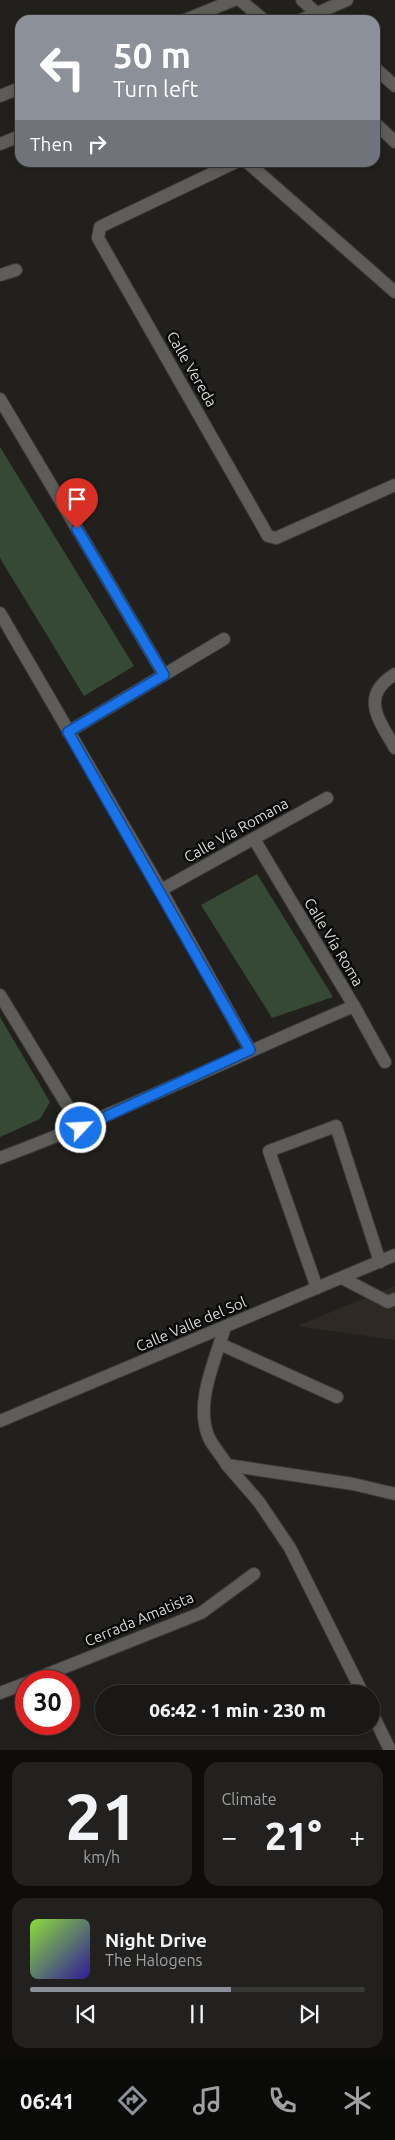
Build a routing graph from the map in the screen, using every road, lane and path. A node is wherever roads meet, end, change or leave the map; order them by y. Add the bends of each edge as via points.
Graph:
1 (234, 0) edge
2 (240, 0) edge
3 (302, 0) edge
4 (347, 0) edge
5 (197, 15) edge
6 (258, 15) edge
7 (319, 15) edge
8 (324, 15) edge
9 (380, 72) edge
10 (395, 86) edge
11 (15, 90) edge
12 (0, 96) edge
13 (380, 128) edge
14 (15, 138) edge
15 (395, 142) edge
16 (0, 144) edge
17 (226, 167) edge
18 (253, 167) edge
19 (16, 270) dead end
20 (0, 276) edge
21 (395, 292) edge
22 (0, 399) edge
23 (395, 485) edge
24 (0, 613) edge
25 (224, 639) dead end
26 (395, 674) edge
27 (164, 675) junction
28 (68, 732) junction
29 (395, 748) edge
30 (327, 798) dead end
31 (254, 839) junction
32 (161, 890) junction
33 (0, 995) edge
34 (354, 1006) junction
35 (250, 1050) junction
36 (385, 1062) dead end
37 (81, 1128) junction
38 (0, 1158) edge
39 (395, 1255) edge
40 (380, 1262) junction
41 (342, 1278) junction
42 (317, 1288) junction
43 (395, 1299) edge
44 (224, 1327) junction
45 (220, 1344) junction
46 (337, 1397) dead end
47 (0, 1421) edge
48 (227, 1464) junction
49 (395, 1494) edge
50 (254, 1574) dead end
51 (58, 1670) edge
52 (358, 1685) edge
53 (15, 1687) edge
54 (0, 1693) edge
55 (380, 1729) edge
56 (390, 1750) edge

1 - 5 street
2 - 6 street
3 - 7 street
4 - 8 street
9 - 10 street
11 - 12 street
13 - 15 street
14 - 16 street
17 - 23 street, Calle Vereda via 100,227 98,238 268,536 276,538
18 - 21 street
19 - 20 street
22 - 27 street
24 - 28 street
25 - 27 street
26 - 29 street via 378,689 374,700 375,712
27 - 28 street
28 - 32 street
30 - 31 street, Calle Vía Romana
31 - 32 street, Calle Vía Romana
31 - 34 street, Calle Vía Roma
32 - 35 street
33 - 37 street
34 - 35 street
34 - 36 street, Calle Vía Roma
35 - 37 street
37 - 38 street
39 - 40 street, Calle Valle del Sol
40 - 41 street, Calle Valle del Sol
40 - 42 street via 336,1126 270,1151
41 - 42 street, Calle Valle del Sol
41 - 43 street via 388,1302
42 - 44 street, Calle Valle del Sol
44 - 45 street
44 - 47 street, Calle Valle del Sol
45 - 46 street
45 - 48 street via 206,1390 204,1417 209,1438
48 - 49 street
48 - 52 street via 259,1502 290,1548
50 - 51 street, Cerrada Amatista via 201,1613
53 - 54 street
55 - 56 street

